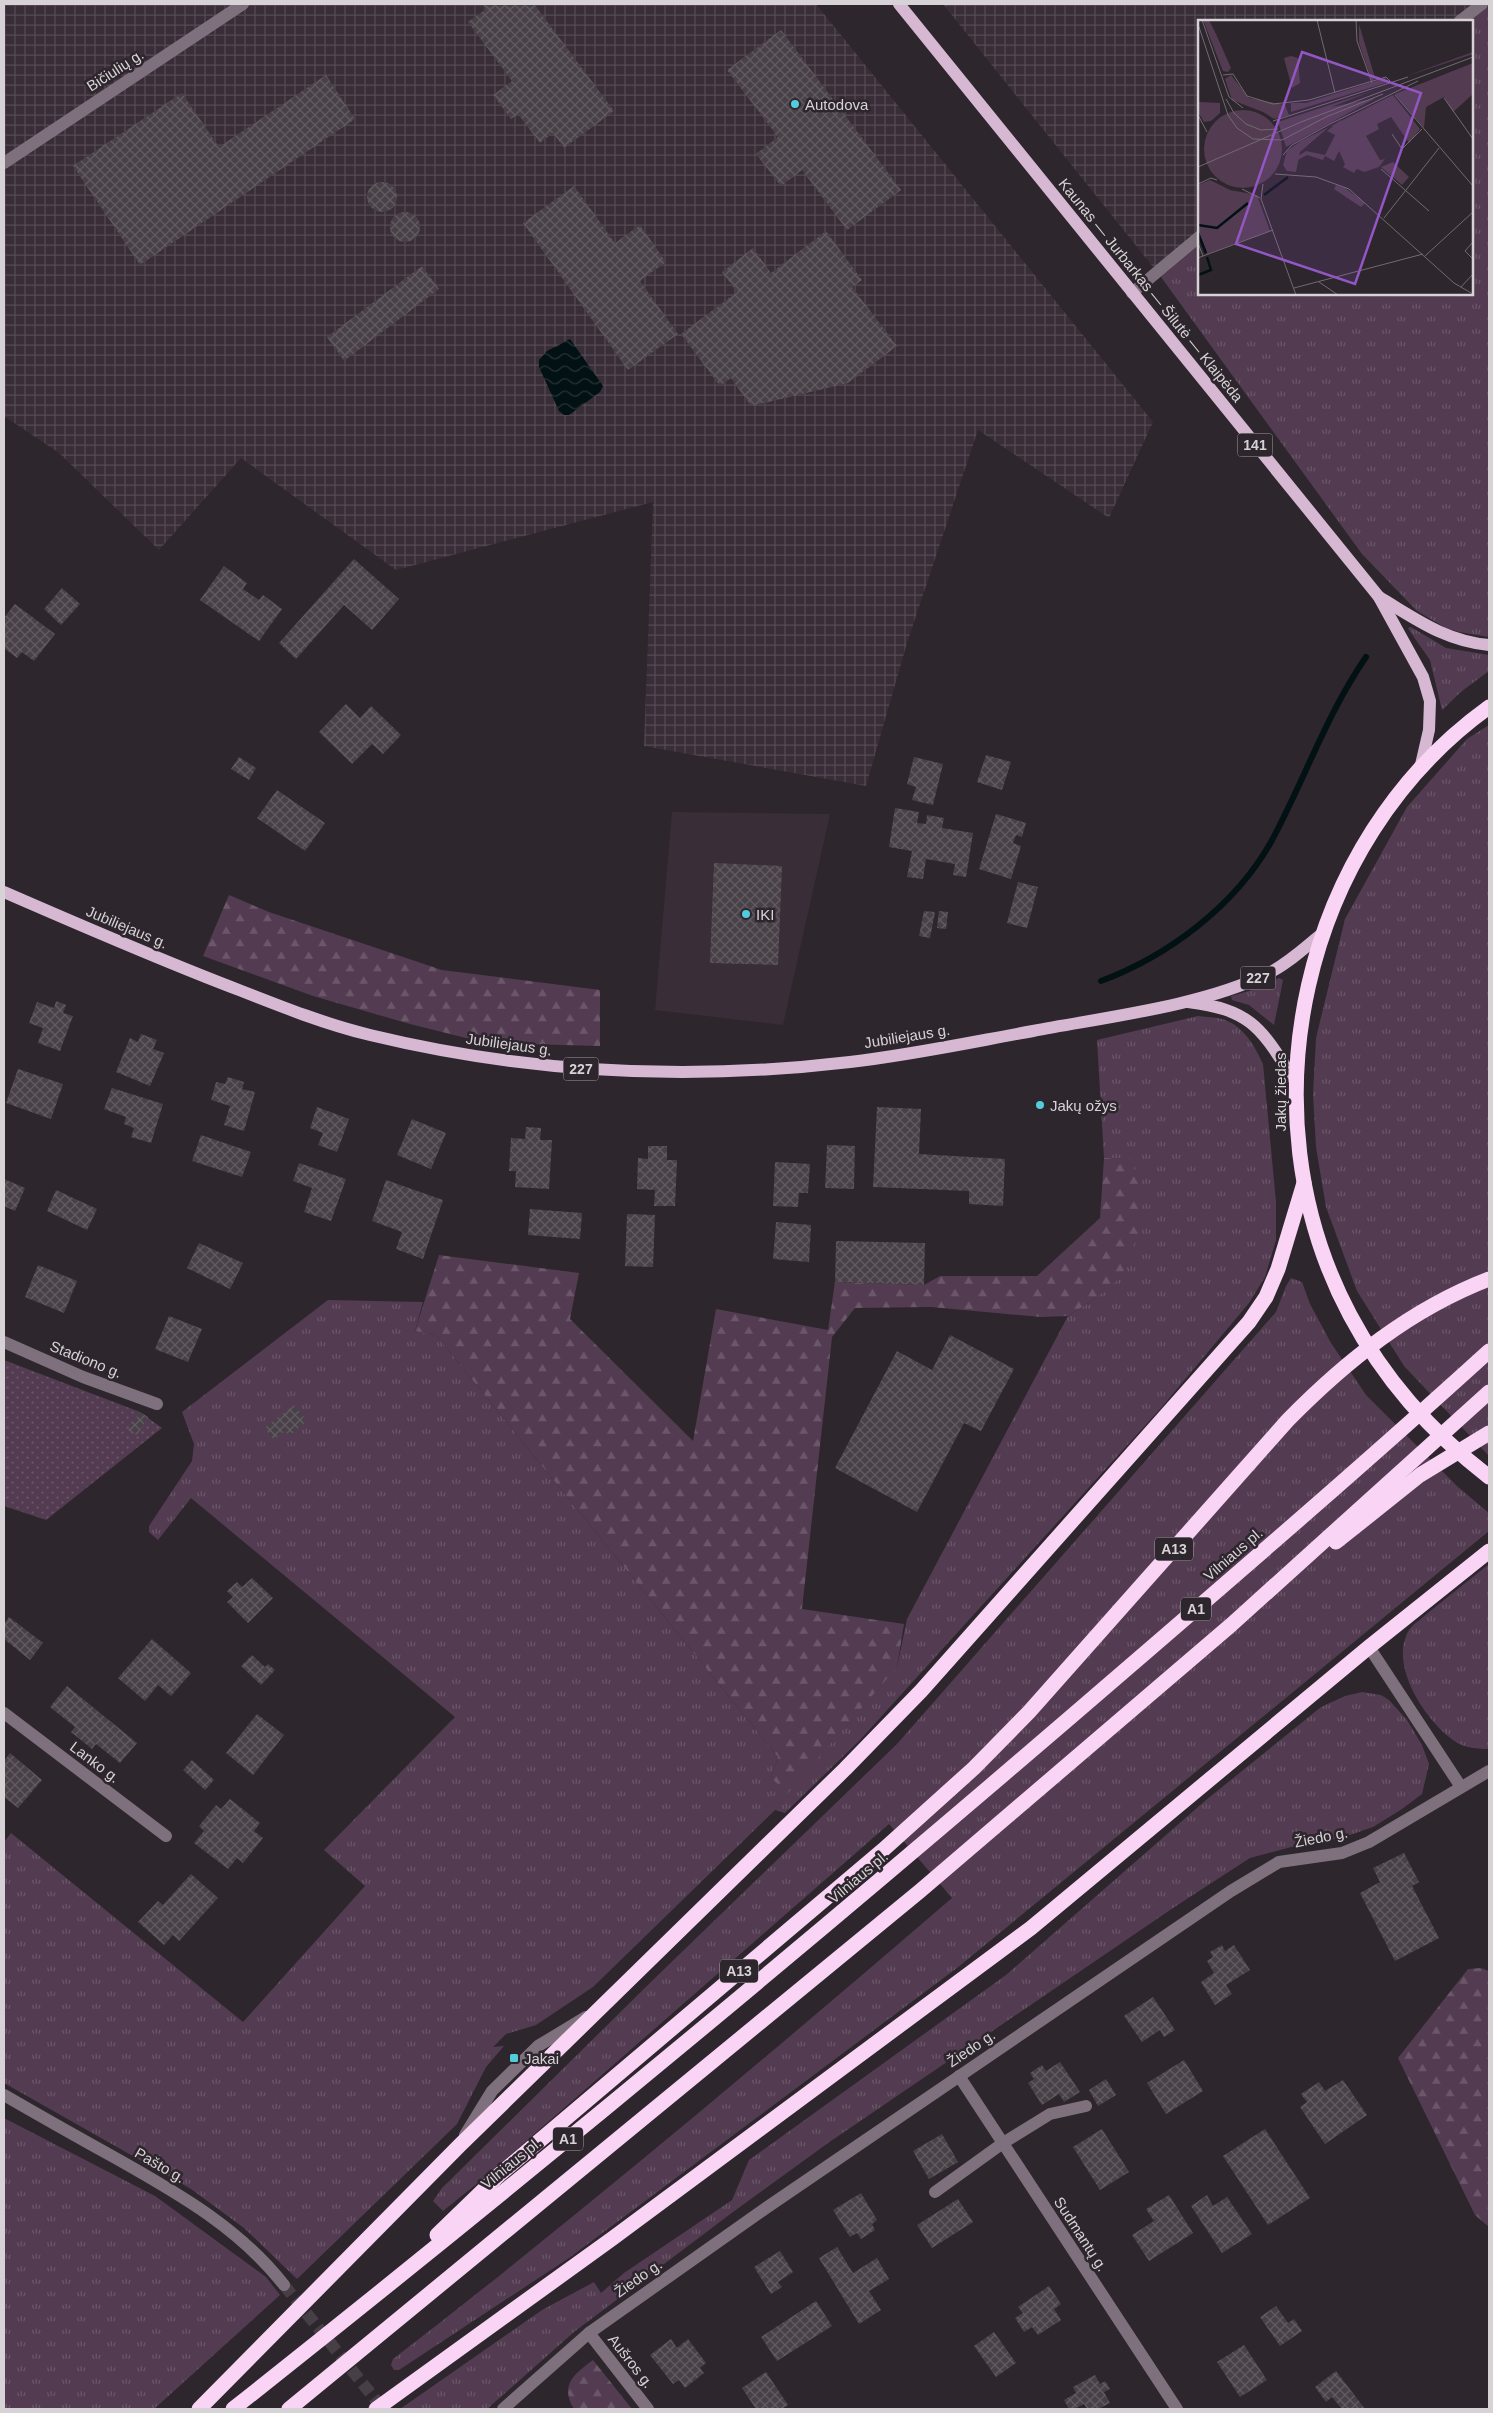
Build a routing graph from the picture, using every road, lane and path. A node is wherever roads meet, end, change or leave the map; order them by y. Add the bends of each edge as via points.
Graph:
1 (243, 4) edge
2 (899, 4) edge
3 (1482, 4) edge
4 (1461, 20) edge
5 (4, 163) edge
6 (1198, 238) edge
7 (1132, 293) junction
8 (1379, 597) junction
9 (1489, 645) edge
10 (1489, 707) edge
11 (1420, 769) junction
12 (4, 892) edge
13 (1323, 933) junction
14 (1182, 1002) junction
15 (1295, 1082) junction
16 (1304, 1183) junction
17 (1489, 1279) edge
18 (4, 1342) edge
19 (1489, 1351) edge
20 (1489, 1392) edge
21 (157, 1404) dead end
22 (1489, 1434) edge
23 (1489, 1477) edge
24 (1489, 1551) edge
25 (1231, 1625) junction
26 (1369, 1647) junction
27 (4, 1713) edge
28 (1489, 1771) edge
29 (1461, 1788) junction
30 (166, 1836) dead end
31 (959, 2076) junction
32 (4, 2095) edge
33 (1086, 2106) dead end
34 (1003, 2143) junction
35 (936, 2192) dead end
36 (284, 2285) tunnel mouth
37 (363, 2306) junction
38 (589, 2333) junction
39 (199, 2409) edge
40 (233, 2409) edge
41 (289, 2409) edge
42 (376, 2409) edge
43 (503, 2409) edge
44 (648, 2409) edge
45 (1177, 2409) edge

1 - 5 street, Bičiulių g.
2 - 7 main road, Kaunas — Jurbarkas — Šilutė — Klaipėda / 141
3 - 4 street
6 - 7 street
7 - 8 main road, Kaunas — Jurbarkas — Šilutė — Klaipėda / 141
8 - 9 main road, 141 via 1446,636
8 - 11 main road, 141 via 1420,670 1430,701 1429,730
10 - 11 highway, Jakų žiedas
11 - 13 highway, Jakų žiedas via 1362,848 1339,891
12 - 14 main road, Jubiliejaus g. / 227 via 222,984 367,1034 503,1061 584,1069 726,1072 850,1062 942,1048
13 - 14 main road, 227 via 1271,972
13 - 15 highway, Jakų žiedas via 1309,977
14 - 15 main road, 227 via 1231,1011 1255,1025
15 - 16 highway, Jakų žiedas via 1297,1140
16 - 23 highway, Jakų žiedas via 1317,1235 1332,1276 1367,1344 1418,1412
16 - 39 highway via 1278,1269 1266,1297 1248,1322 921,1692 460,2145
17 - 37 highway, A13 via 1442,1301 1376,1341 1316,1392 1001,1741 883,1850 499,2175
18 - 21 street, Stadiono g.
19 - 37 highway, Vilniaus pl. / A1 via 1370,1459 900,1865
20 - 25 highway, A1
22 - 25 highway via 1420,1475
24 - 26 highway
25 - 41 highway, A1 via 920,1891
26 - 29 street
26 - 42 highway via 1031,1928
27 - 30 street, Lanko g.
28 - 29 street, Žiedo g.
29 - 31 street, Žiedo g. via 1369,1842 1342,1853 1279,1862 1231,1891
31 - 34 street, Sudmantų g.
31 - 38 street, Žiedo g.
32 - 36 street, Pašto g. via 181,2195 260,2256
33 - 34 street via 1050,2114
34 - 35 street
34 - 45 street, Sudmantų g.
37 - 40 highway, Vilniaus pl. / A1
38 - 43 street, Žiedo g.
38 - 44 street, Aušros g.

